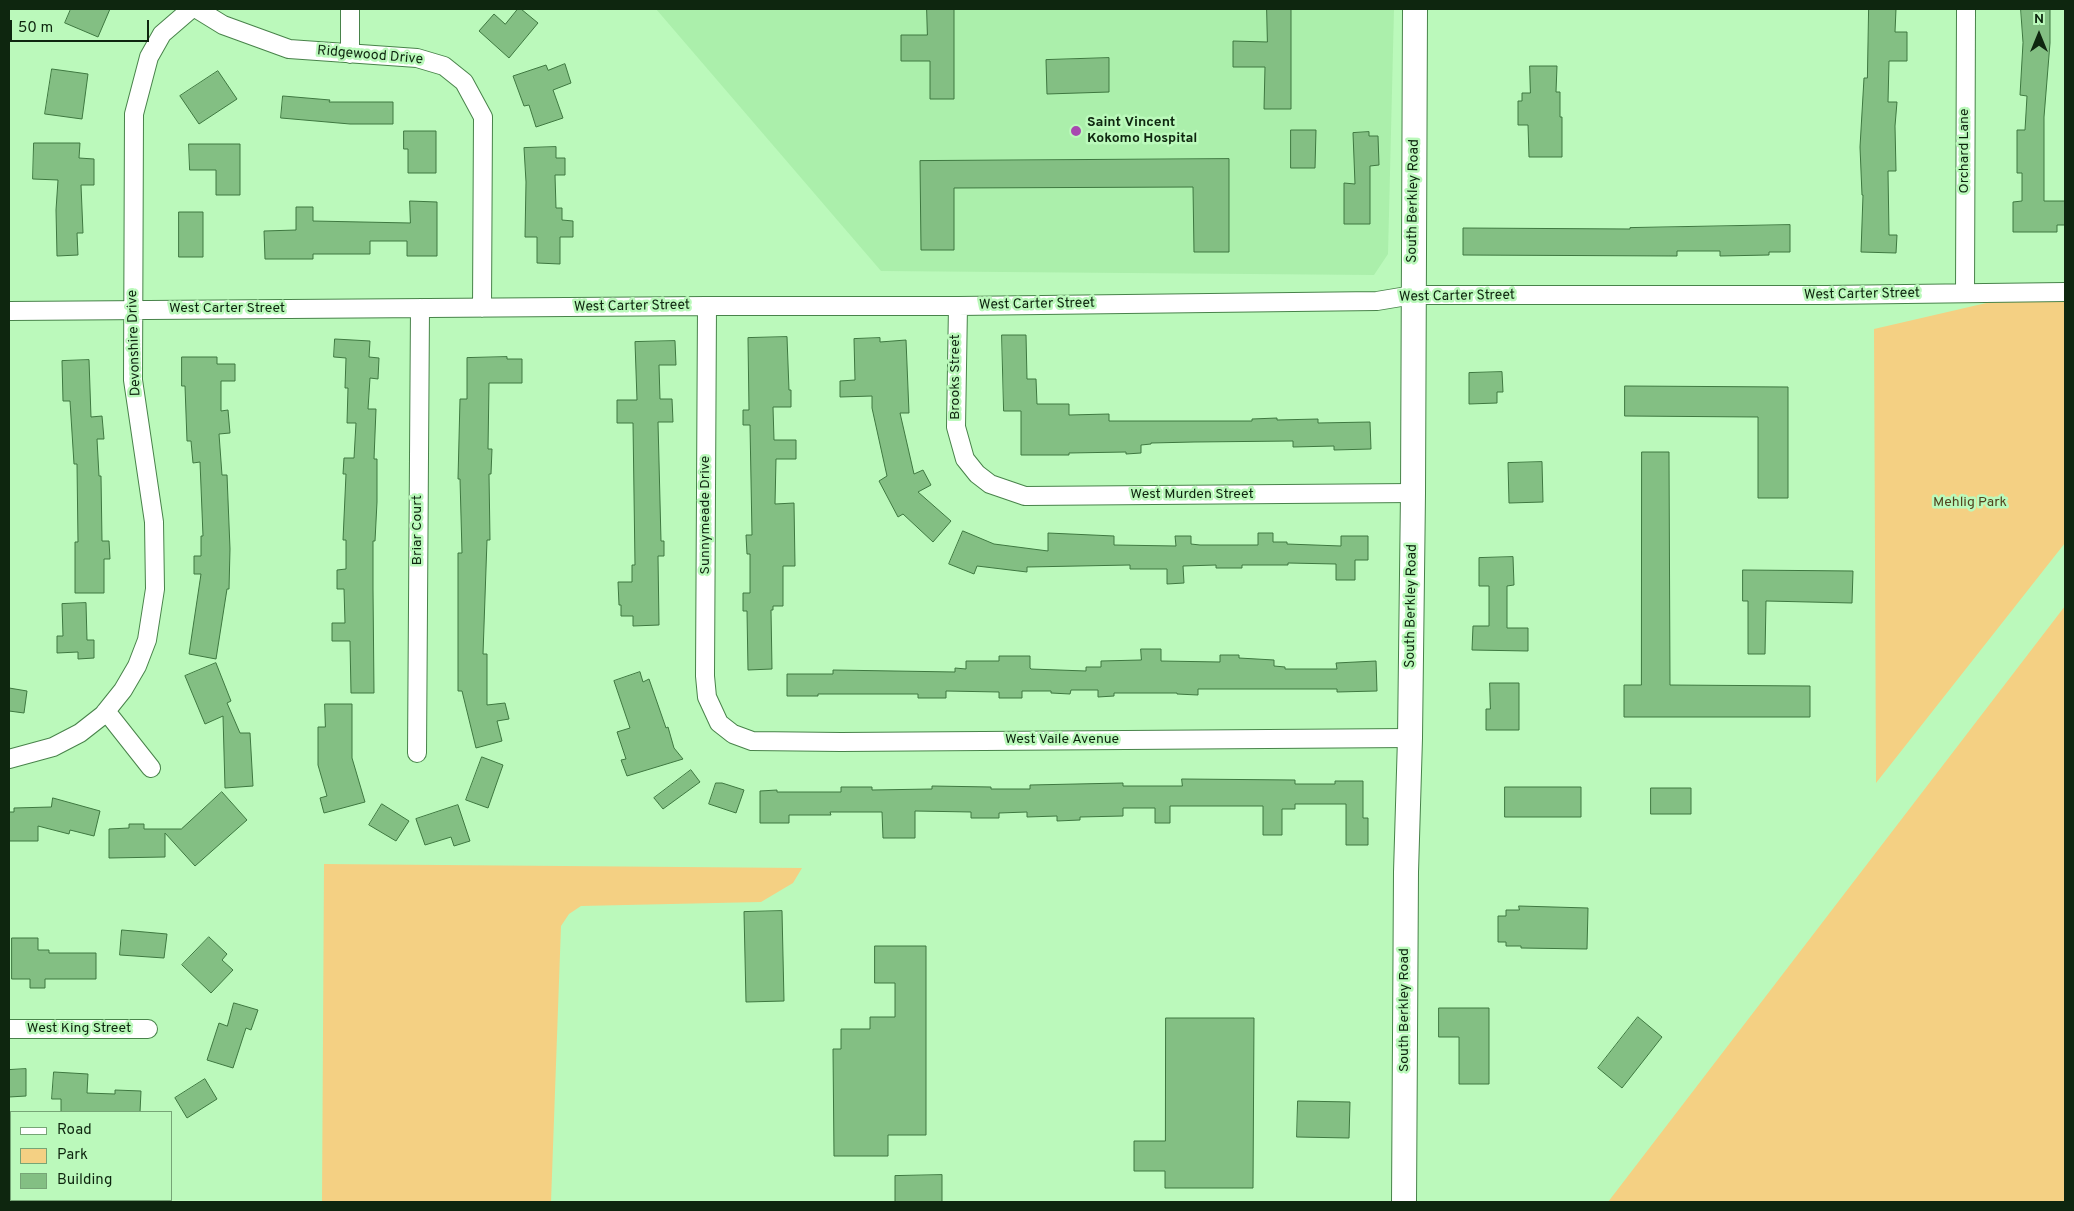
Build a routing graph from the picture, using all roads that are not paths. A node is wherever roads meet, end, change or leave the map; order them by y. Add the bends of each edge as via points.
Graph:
1 (191, 9) edge
2 (197, 9) edge
3 (350, 9) edge
4 (1415, 9) edge
5 (1966, 9) edge
6 (350, 54) junction
7 (2065, 292) edge
8 (1965, 293) junction
9 (1413, 295) junction
10 (707, 306) junction
11 (958, 306) junction
12 (420, 308) junction
13 (482, 308) junction
14 (132, 310) junction
15 (9, 311) edge
16 (977, 474) joint
17 (1413, 493) junction
18 (106, 712) junction
19 (719, 722) joint
20 (1410, 738) junction
21 (417, 753) dead end
22 (9, 759) edge
23 (151, 768) dead end
24 (9, 1029) edge
25 (148, 1029) dead end
26 (1404, 1202) edge

1 - 14 street, Devonshire Drive via 162,34 149,57 134,114
2 - 6 street, Ridgewood Drive via 223,26 289,49
3 - 6 street
4 - 9 street, South Berkley Road
5 - 8 street, Orchard Lane
6 - 13 street, Ridgewood Drive via 417,58 444,66 464,82 473,96 483,117 484,134
7 - 8 street, West Carter Street
8 - 9 street, West Carter Street
9 - 11 street, West Carter Street via 1377,300
9 - 17 street, South Berkley Road
10 - 11 street, West Carter Street
10 - 13 street, West Carter Street
10 - 19 street, Sunnymeade Drive via 705,676 707,697
11 - 16 street, Brooks Street via 956,428 965,458
12 - 13 street, West Carter Street
12 - 14 street, West Carter Street
12 - 21 street, Briar Court
14 - 15 street, West Carter Street
14 - 18 street, Devonshire Drive via 133,380 154,522 155,590 147,640 137,666
16 - 17 street, West Murden Street via 990,484 1025,496
17 - 20 street, South Berkley Road
18 - 22 street, Devonshire Drive via 80,733 53,747
18 - 23 street
19 - 20 street, West Vaile Avenue via 733,734 752,741
20 - 26 street, South Berkley Road
24 - 25 street, West King Street

